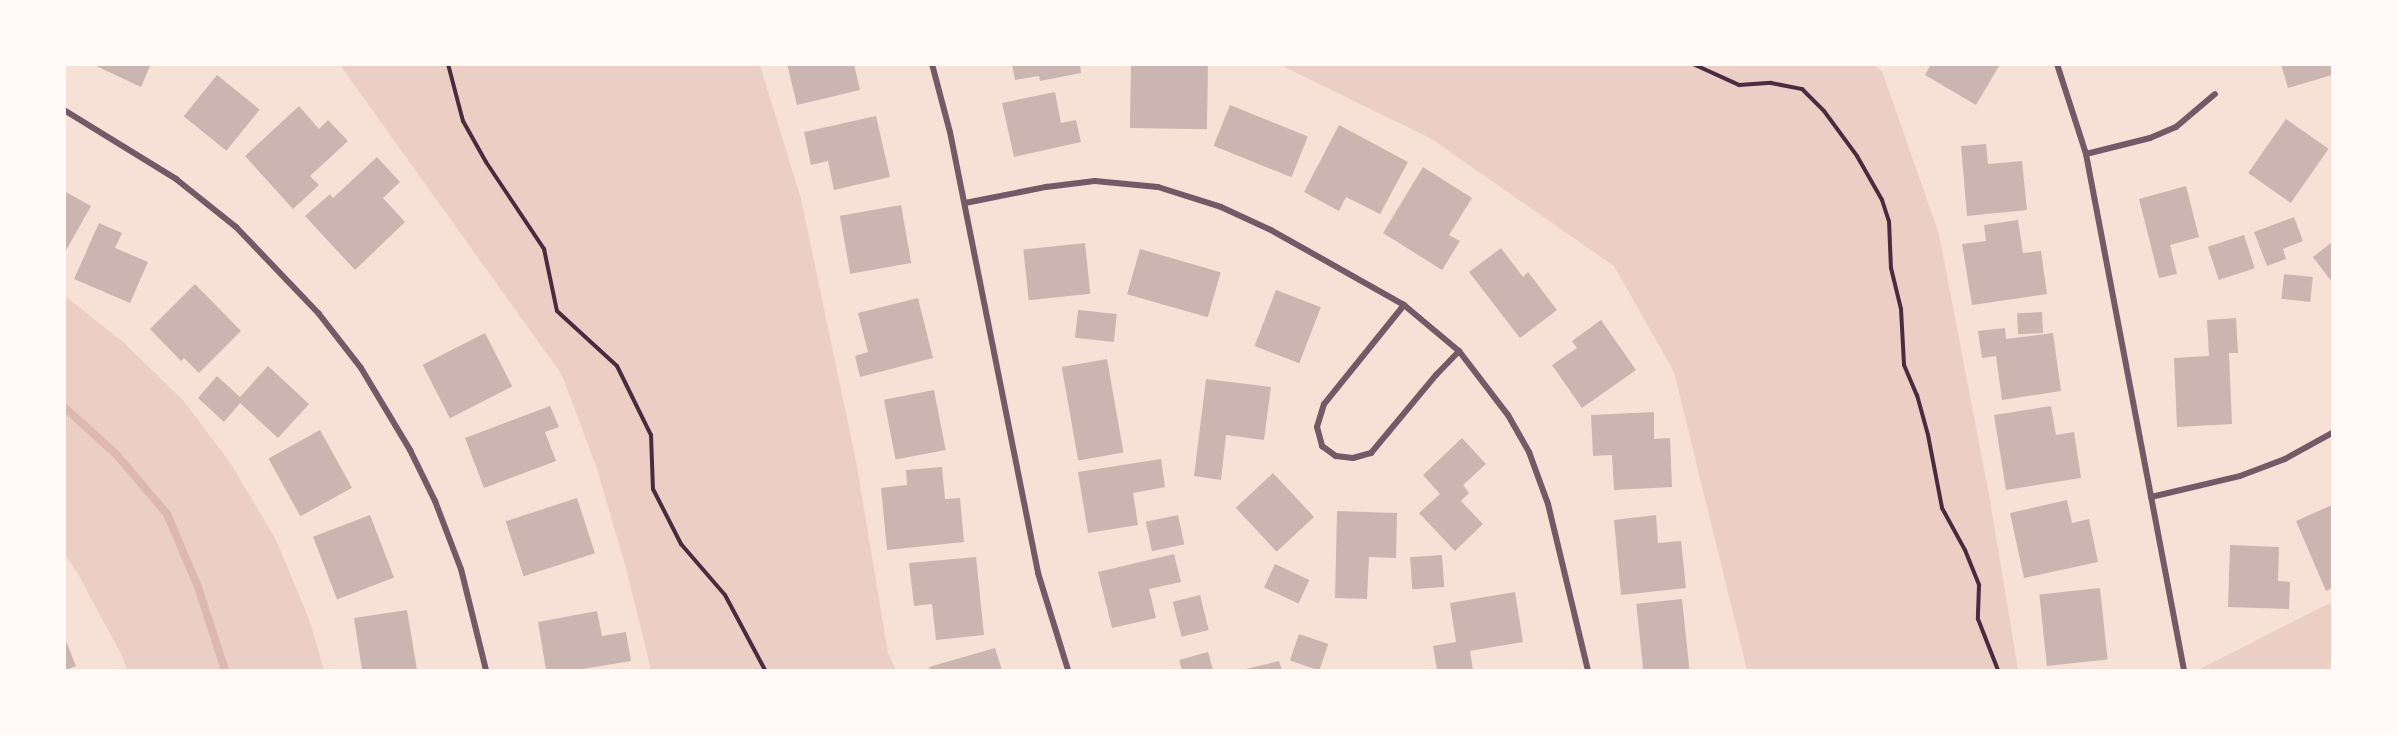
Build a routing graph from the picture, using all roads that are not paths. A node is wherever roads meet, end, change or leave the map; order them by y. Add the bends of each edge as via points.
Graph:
1 (932, 64) edge
2 (2057, 64) edge
3 (2216, 94) dead end
4 (64, 110) edge
5 (2086, 154) junction
6 (965, 203) junction
7 (1404, 305) junction
8 (1459, 351) junction
9 (2332, 433) edge
10 (2151, 497) junction
11 (486, 670) edge
12 (1068, 670) edge
13 (1588, 670) edge
14 (2184, 670) edge

1 - 6 street
2 - 5 street
3 - 5 street via 2176,127
4 - 11 street via 176,179 236,227 303,296 361,368 435,501 461,569
5 - 10 street
6 - 7 street via 1095,181 1158,187 1221,207 1271,230
6 - 12 street via 1038,573
7 - 8 street
7 - 8 street via 1324,404 1317,427 1322,446 1336,456 1353,458 1371,453
8 - 13 street via 1508,415 1528,452 1548,504
9 - 10 street via 2285,459 2240,476
10 - 14 street

